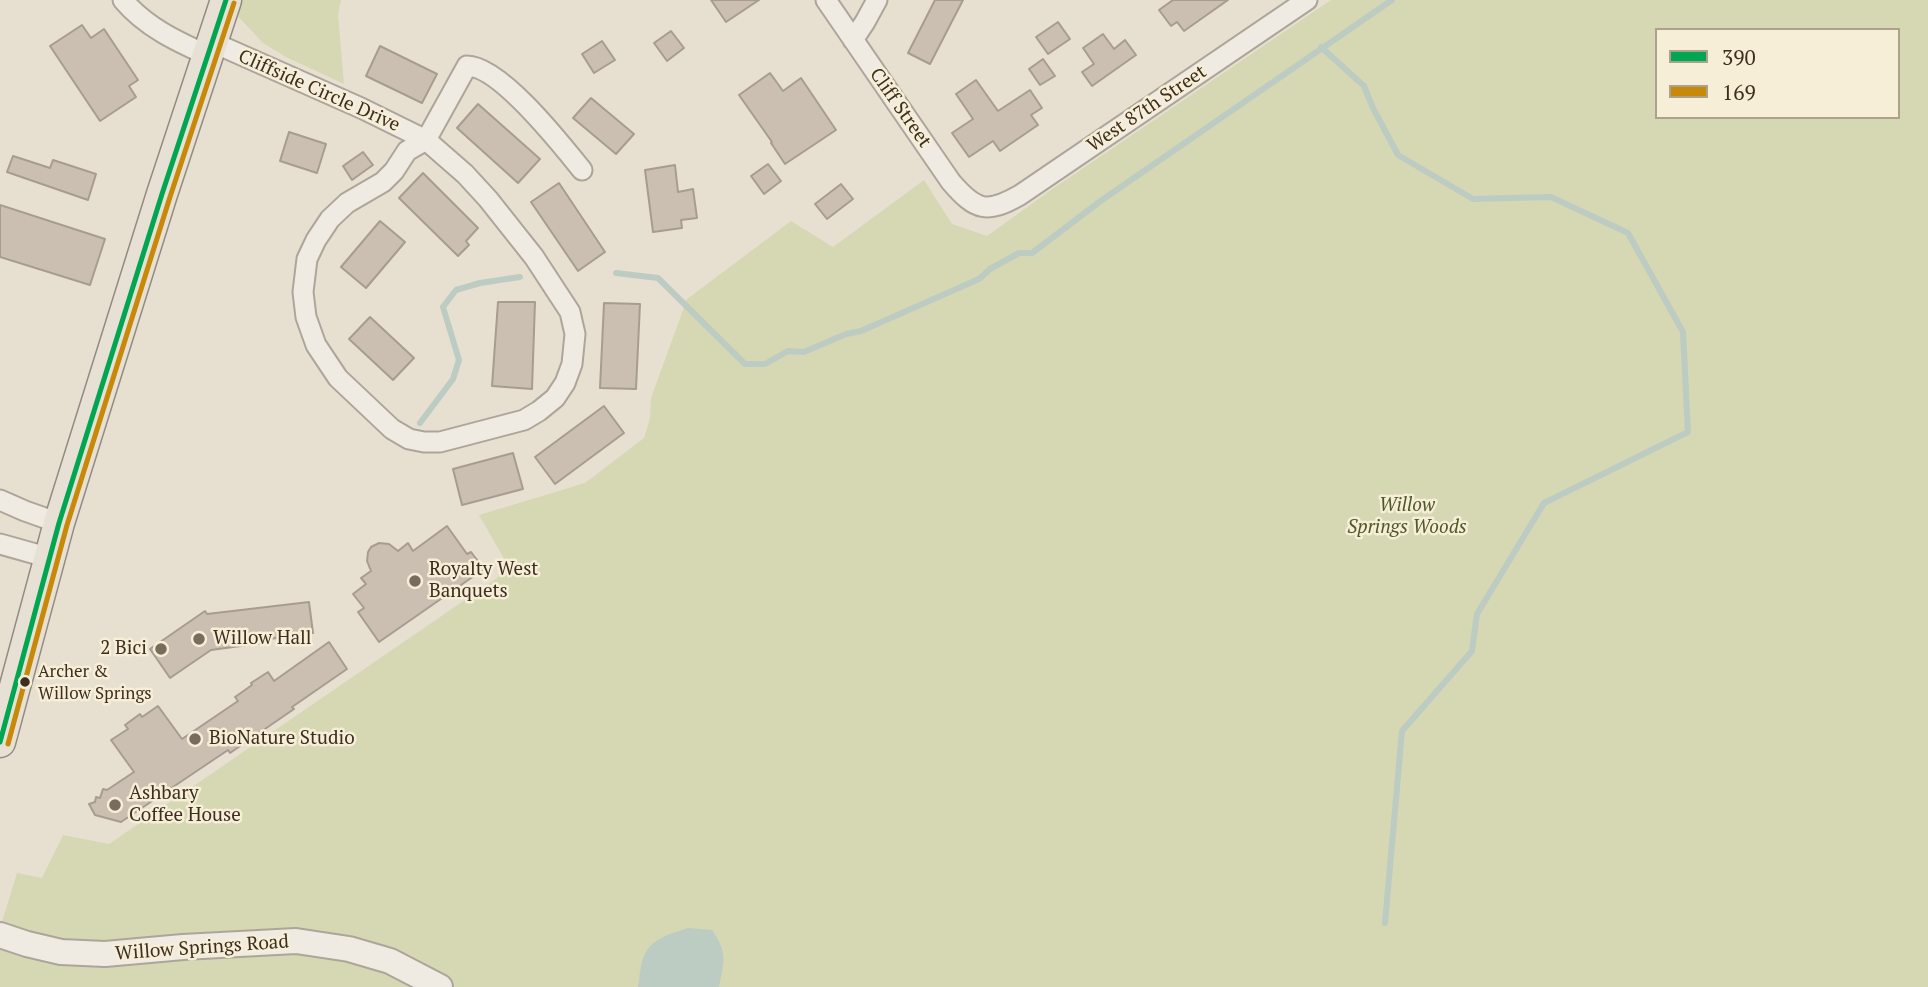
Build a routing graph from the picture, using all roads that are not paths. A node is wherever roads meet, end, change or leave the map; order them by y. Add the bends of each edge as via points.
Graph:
1 (123, 0) edge
2 (226, 0) edge
3 (826, 0) edge
4 (877, 0) edge
5 (1307, 0) edge
6 (853, 40) junction
7 (210, 49) junction
8 (426, 140) junction
9 (582, 170) dead end
10 (982, 207) joint
11 (0, 500) edge
12 (59, 523) junction
13 (0, 544) edge
14 (50, 558) junction
15 (0, 742) edge
16 (0, 935) edge
17 (440, 987) edge

1 - 7 street, Cliffside Circle Drive via 167,36
2 - 7 main road
3 - 6 street, Cliff Street
4 - 6 street
5 - 10 street, West 87th Street via 1020,195 992,208
6 - 10 street, Cliff Street via 951,182
7 - 8 street, Cliffside Circle Drive via 361,108
7 - 12 main road
8 - 8 street, Cliffside Circle Drive via 465,174 534,257 570,312 575,334 565,383 540,411 507,426 440,442 409,439 392,429 338,378 316,345 303,292 307,259 330,219 346,203 383,182 407,151
8 - 9 street via 467,66 475,66 517,97
11 - 12 street
12 - 14 main road
13 - 14 street
14 - 15 main road
16 - 17 street, Willow Springs Road via 61,952 105,954 296,941 390,961

